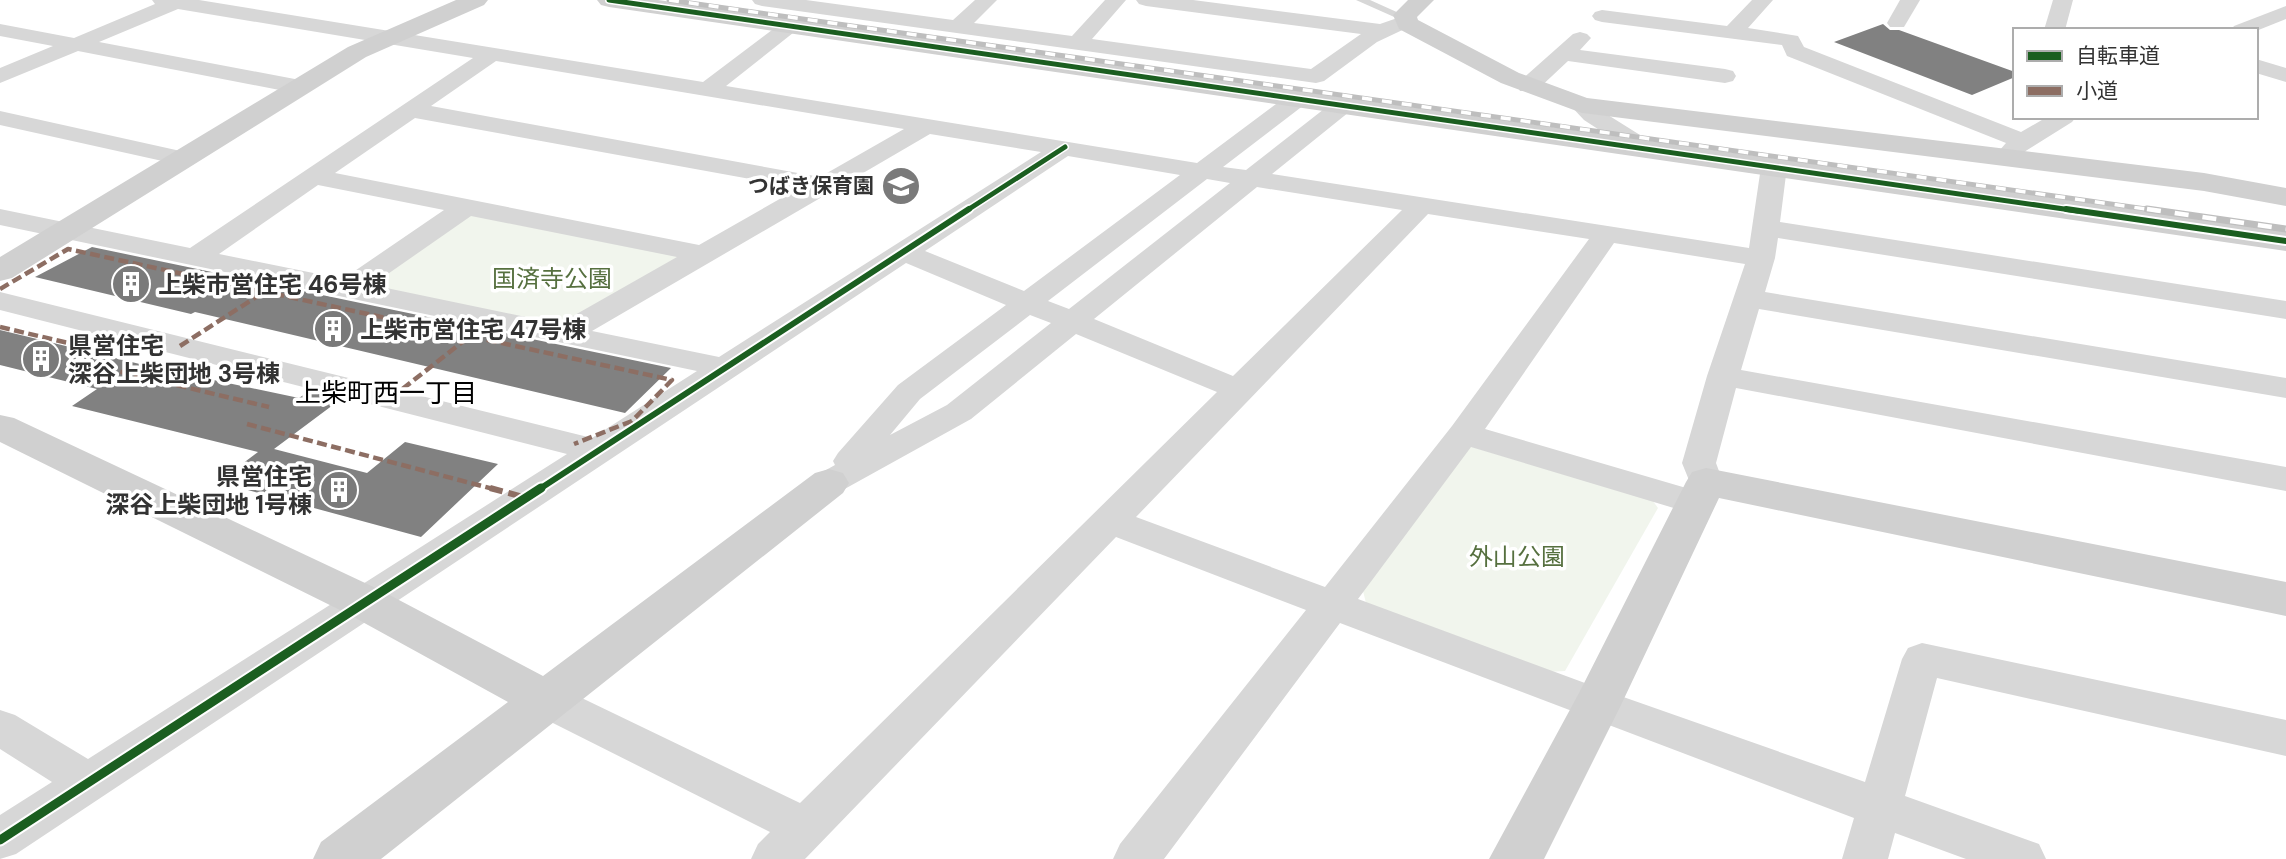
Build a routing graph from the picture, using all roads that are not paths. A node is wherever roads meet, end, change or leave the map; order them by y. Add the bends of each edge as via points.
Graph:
1 (476, 0) edge
2 (609, 0) edge
3 (762, 0) edge
4 (987, 0) edge
5 (1116, 0) edge
6 (1146, 0) edge
7 (1287, 0) edge
8 (1360, 0) edge
9 (1619, 0) edge
10 (1733, 0) edge
11 (1910, 0) edge
12 (2063, 0) edge
13 (174, 1) edge
14 (1761, 3) edge
15 (2286, 12) edge
16 (1411, 13) edge
17 (1264, 15) junction
18 (1602, 16) junction
19 (1898, 23) dead end
20 (791, 26) junction
21 (957, 27) junction
22 (2055, 28) edge
23 (2246, 28) edge
24 (0, 30) edge
25 (1379, 30) junction
26 (1733, 32) junction
27 (388, 38) junction
28 (77, 43) junction
29 (1076, 44) junction
30 (1564, 54) junction
31 (491, 55) junction
32 (2258, 67) edge
33 (2286, 75) edge
34 (0, 76) edge
35 (1725, 76) dead end
36 (1528, 86) junction
37 (300, 87) junction
38 (707, 90) junction
39 (1296, 100) junction
40 (1582, 105) junction
41 (1341, 107) junction
42 (412, 110) junction
43 (0, 118) edge
44 (2061, 119) edge
45 (928, 125) junction
46 (1065, 147) junction
47 (1647, 150) junction
48 (2019, 150) junction
49 (185, 159) junction
50 (1774, 167) junction
51 (1202, 171) junction
52 (315, 177) junction
53 (1252, 178) junction
54 (823, 185) junction
55 (2286, 197) edge
56 (1422, 205) junction
57 (466, 207) junction
58 (0, 217) edge
59 (1765, 228) junction
60 (66, 230) junction
61 (1607, 234) junction
62 (2286, 241) edge
63 (905, 253) junction
64 (702, 254) junction
65 (196, 257) junction
66 (1761, 258) junction
67 (0, 271) edge
68 (348, 289) junction
69 (1747, 298) junction
70 (0, 301) edge
71 (1025, 304) junction
72 (2286, 310) edge
73 (1072, 322) junction
74 (564, 334) junction
75 (727, 368) junction
76 (1723, 376) junction
77 (2286, 388) edge
78 (1240, 390) junction
79 (0, 427) edge
80 (1464, 434) junction
81 (601, 451) junction
82 (2286, 480) edge
83 (829, 483) junction
84 (1701, 493) junction
85 (1111, 521) junction
86 (2286, 599) edge
87 (364, 602) junction
88 (1332, 603) junction
89 (546, 700) junction
90 (1597, 705) junction
91 (0, 727) edge
92 (2286, 738) edge
93 (88, 782) junction
94 (1880, 806) junction
95 (805, 827) junction
96 (0, 840) edge
97 (340, 859) edge
98 (774, 859) edge
99 (1136, 859) edge
100 (1516, 859) edge
101 (1865, 859) edge
102 (2023, 859) edge

1 - 27 street
2 - 20 street
3 - 21 street
4 - 21 street
5 - 29 street
6 - 17 street
7 - 17 street
8 - 16 lane
9 - 18 street
10 - 14 street
11 - 19 street
12 - 22 street
13 - 27 street
13 - 28 street
14 - 26 street
15 - 23 street
16 - 25 street
16 - 36 street
17 - 25 street
18 - 26 street
18 - 30 street
20 - 38 street
20 - 39 street
21 - 29 street
24 - 28 street
25 - 29 street via 1316,76
26 - 48 street via 1791,40 1795,51
27 - 31 street
27 - 37 street
28 - 34 street
28 - 37 street
30 - 35 street
30 - 36 street
31 - 38 street
31 - 42 street
32 - 33 street
36 - 40 street
37 - 49 street
38 - 45 street
39 - 41 street
39 - 51 street
40 - 47 street
40 - 48 street
41 - 47 street
41 - 53 street
42 - 52 street
42 - 54 street
43 - 49 street
44 - 48 street
45 - 46 street
45 - 54 street
46 - 51 street
46 - 63 street
47 - 50 street
48 - 55 street
49 - 60 street
50 - 59 street
50 - 62 street
51 - 53 street
51 - 71 street
52 - 57 street
52 - 65 street
53 - 56 street
53 - 73 street
54 - 64 street
56 - 61 street
56 - 78 street
57 - 64 street
57 - 68 street
58 - 60 street
59 - 66 street
59 - 72 street
60 - 65 street
60 - 67 street
61 - 66 street
61 - 80 street
63 - 71 street
63 - 75 street
64 - 74 street
65 - 68 street
66 - 69 street
68 - 74 street
69 - 76 street
69 - 77 street
70 - 81 street
71 - 73 street
71 - 83 street via 909,392
73 - 78 street
73 - 83 street via 959,412
74 - 75 street
75 - 81 street
76 - 82 street
76 - 84 street via 1699,463
78 - 85 street
79 - 87 street
80 - 84 street
80 - 88 street
81 - 87 street
83 - 89 street
84 - 86 street
84 - 90 street
85 - 88 street
85 - 95 street
87 - 89 street
87 - 93 street
88 - 90 street
88 - 99 street
89 - 95 street
89 - 97 street
90 - 94 street
90 - 100 street
91 - 93 street
92 - 94 street via 1922,659
93 - 96 street
94 - 101 street
94 - 102 street
95 - 98 street

